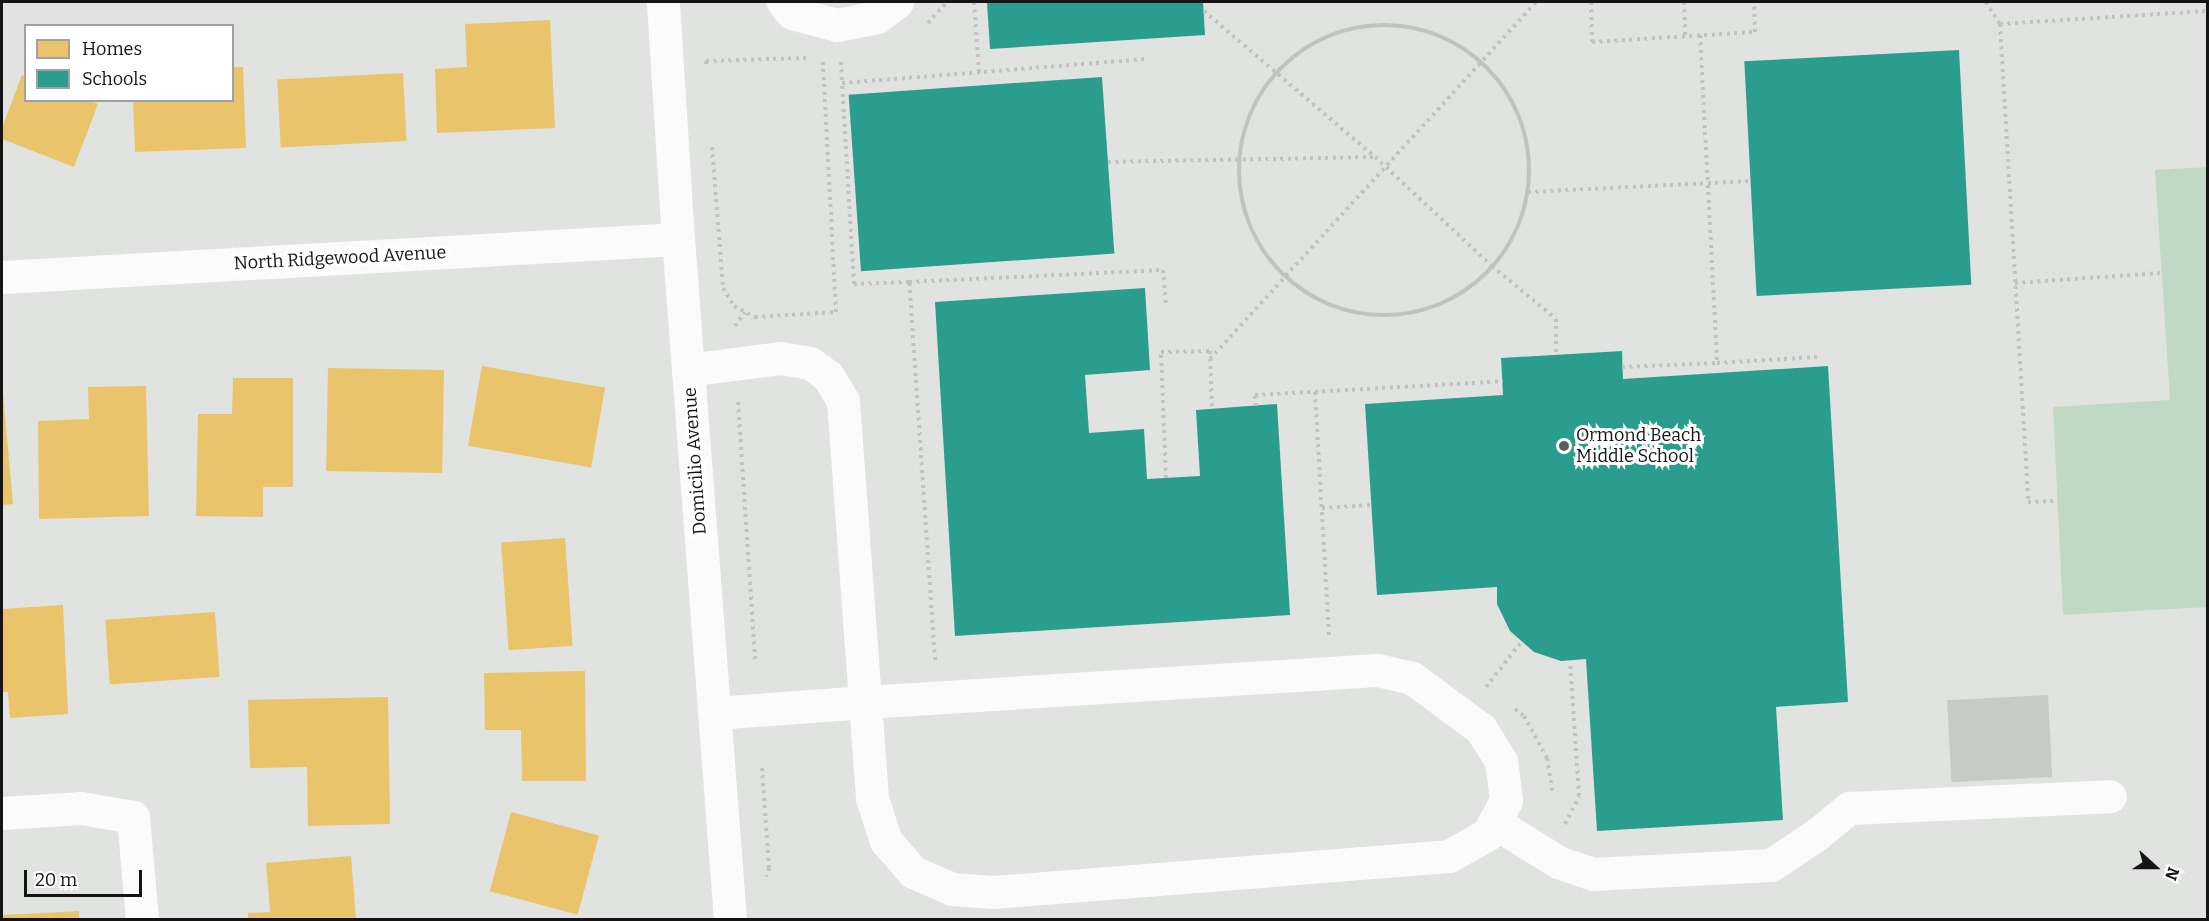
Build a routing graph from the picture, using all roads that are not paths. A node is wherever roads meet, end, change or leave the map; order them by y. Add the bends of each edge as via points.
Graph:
1 (663, 2) edge
2 (783, 2) edge
3 (897, 2) edge
4 (678, 239) junction
5 (2, 278) edge
6 (688, 370) junction
7 (865, 702) junction
8 (714, 713) junction
9 (2110, 796) dead end
10 (2, 813) edge
11 (1494, 822) junction
12 (142, 920) edge
13 (730, 920) edge

1 - 4 street, Domicilio Avenue
2 - 3 street via 792,12 837,25 877,16
4 - 5 street, North Ridgewood Avenue
4 - 6 street, Domicilio Avenue
6 - 7 street via 780,358 810,363 828,376 843,401
6 - 8 street, Domicilio Avenue
7 - 8 street
7 - 11 street via 1376,670 1412,678 1481,729 1502,761 1506,800
7 - 11 street via 872,798 886,841 913,872 952,889 993,892 1449,856 1488,834
8 - 13 street, Domicilio Avenue
9 - 11 street via 1849,808 1771,865 1592,874 1558,861
10 - 12 street via 81,808 133,817

